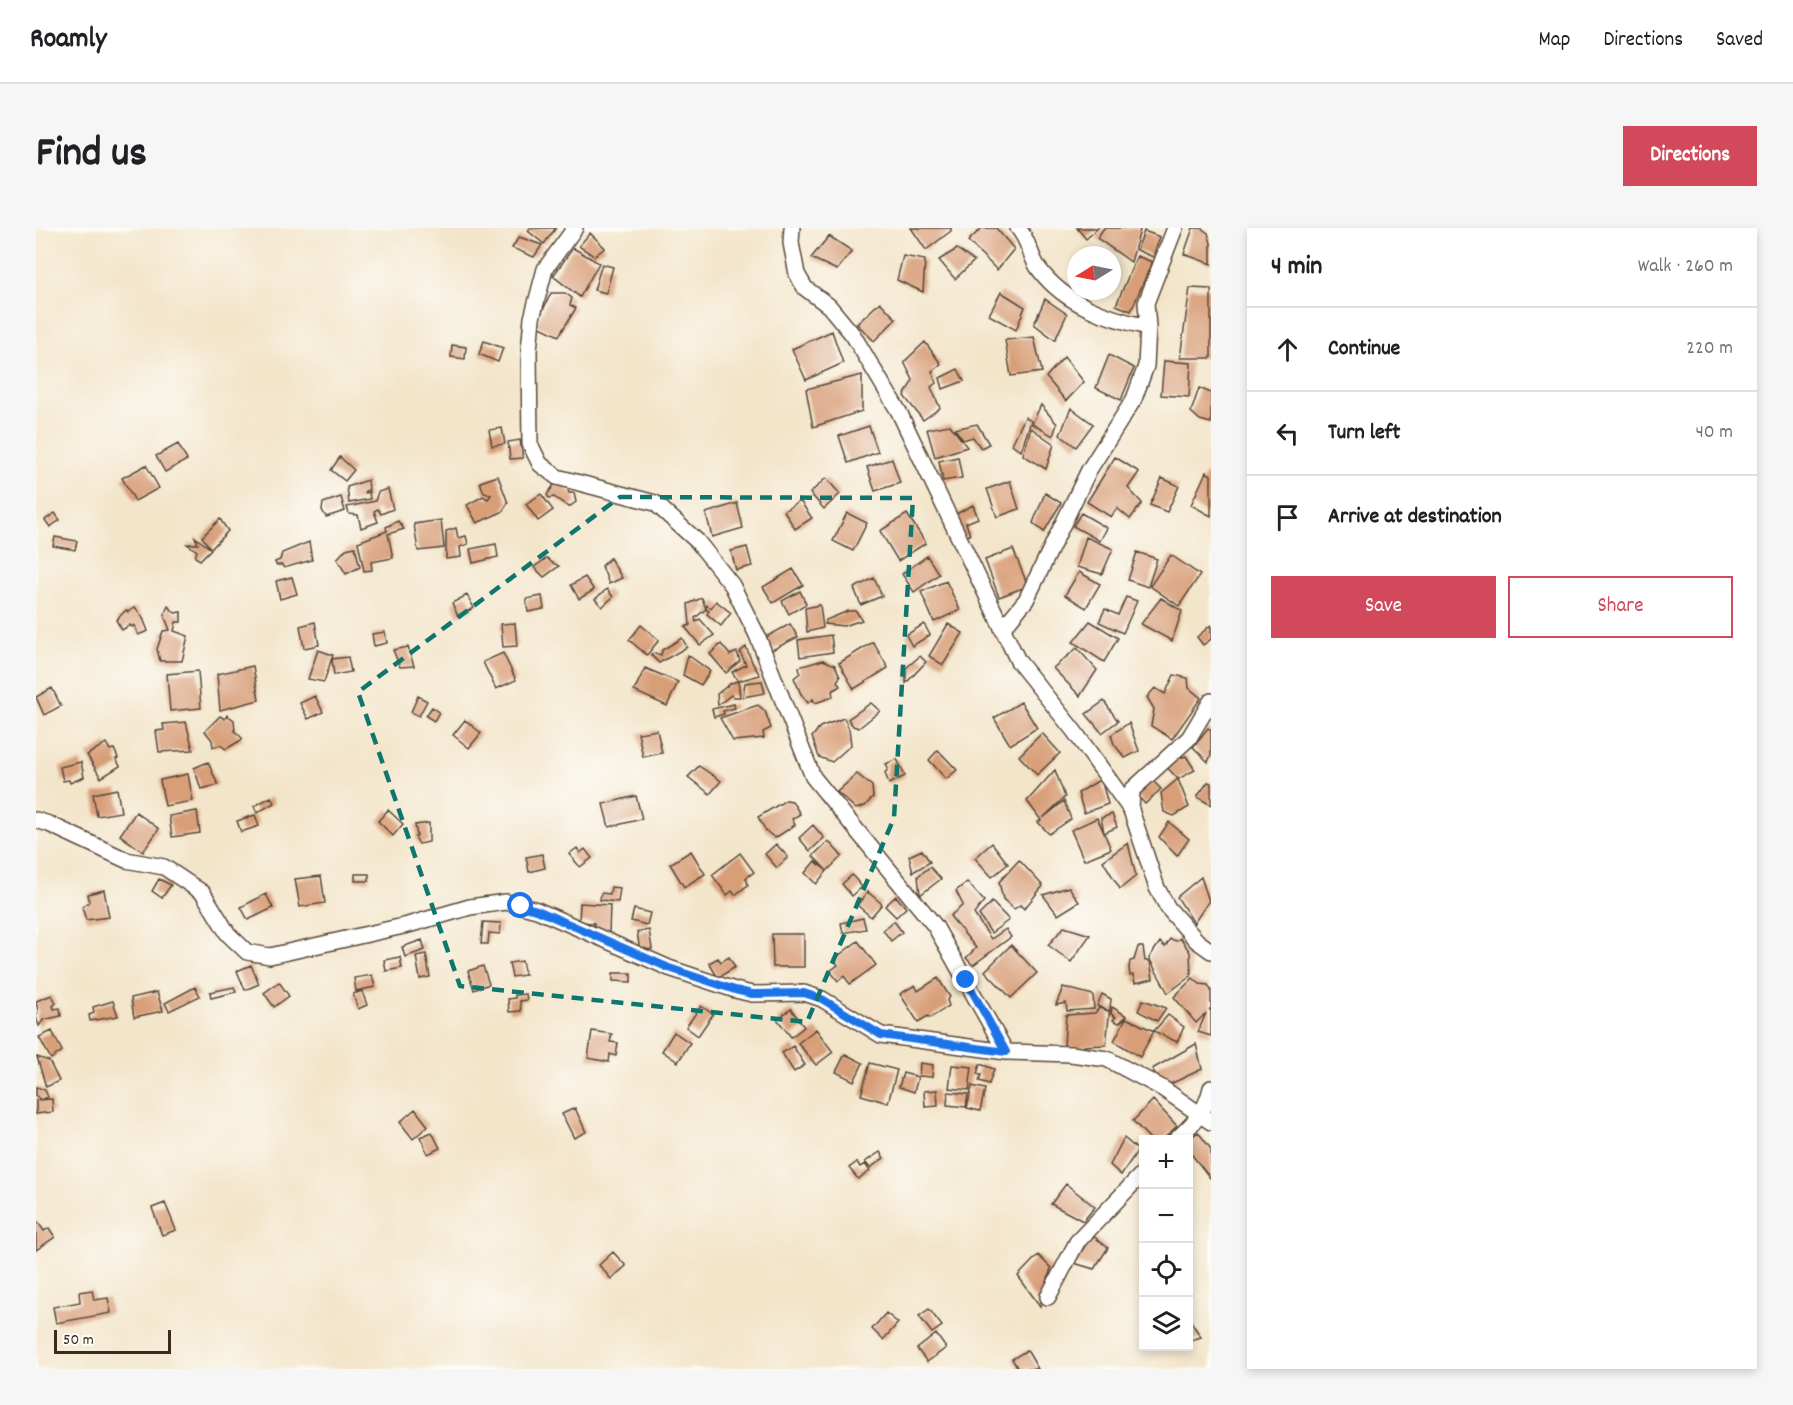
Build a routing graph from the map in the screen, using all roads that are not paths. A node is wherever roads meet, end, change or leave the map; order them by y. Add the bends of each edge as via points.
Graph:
1 (575, 228) edge
2 (792, 228) edge
3 (1018, 228) edge
4 (1175, 228) edge
5 (1148, 327) junction
6 (1002, 629) junction
7 (1211, 701) edge
8 (1131, 810) junction
9 (36, 820) edge
10 (1211, 951) edge
11 (1006, 1052) junction
12 (1208, 1106) edge
13 (1181, 1135) edge
14 (1139, 1176) edge
15 (1048, 1297) dead end

1 - 11 street via 545,269 532,318 530,444 540,464 557,477 655,503 704,549 732,585 757,635 813,777 935,926
2 - 6 street via 797,274 853,335 899,412
3 - 5 street via 1037,267 1056,289 1091,311
4 - 5 street via 1146,303
5 - 6 street via 1146,366 1134,399 1089,470 1026,600
6 - 8 street via 1018,662
7 - 8 street via 1189,738 1132,790
8 - 10 street via 1157,888 1168,908
9 - 11 street via 126,860 164,867 203,893 228,934 247,951 270,956 470,907 506,902 537,910 669,968 735,990 752,994 804,993 822,999 881,1035
11 - 12 street via 1107,1059 1162,1088
12 - 13 street
14 - 15 street via 1077,1242

